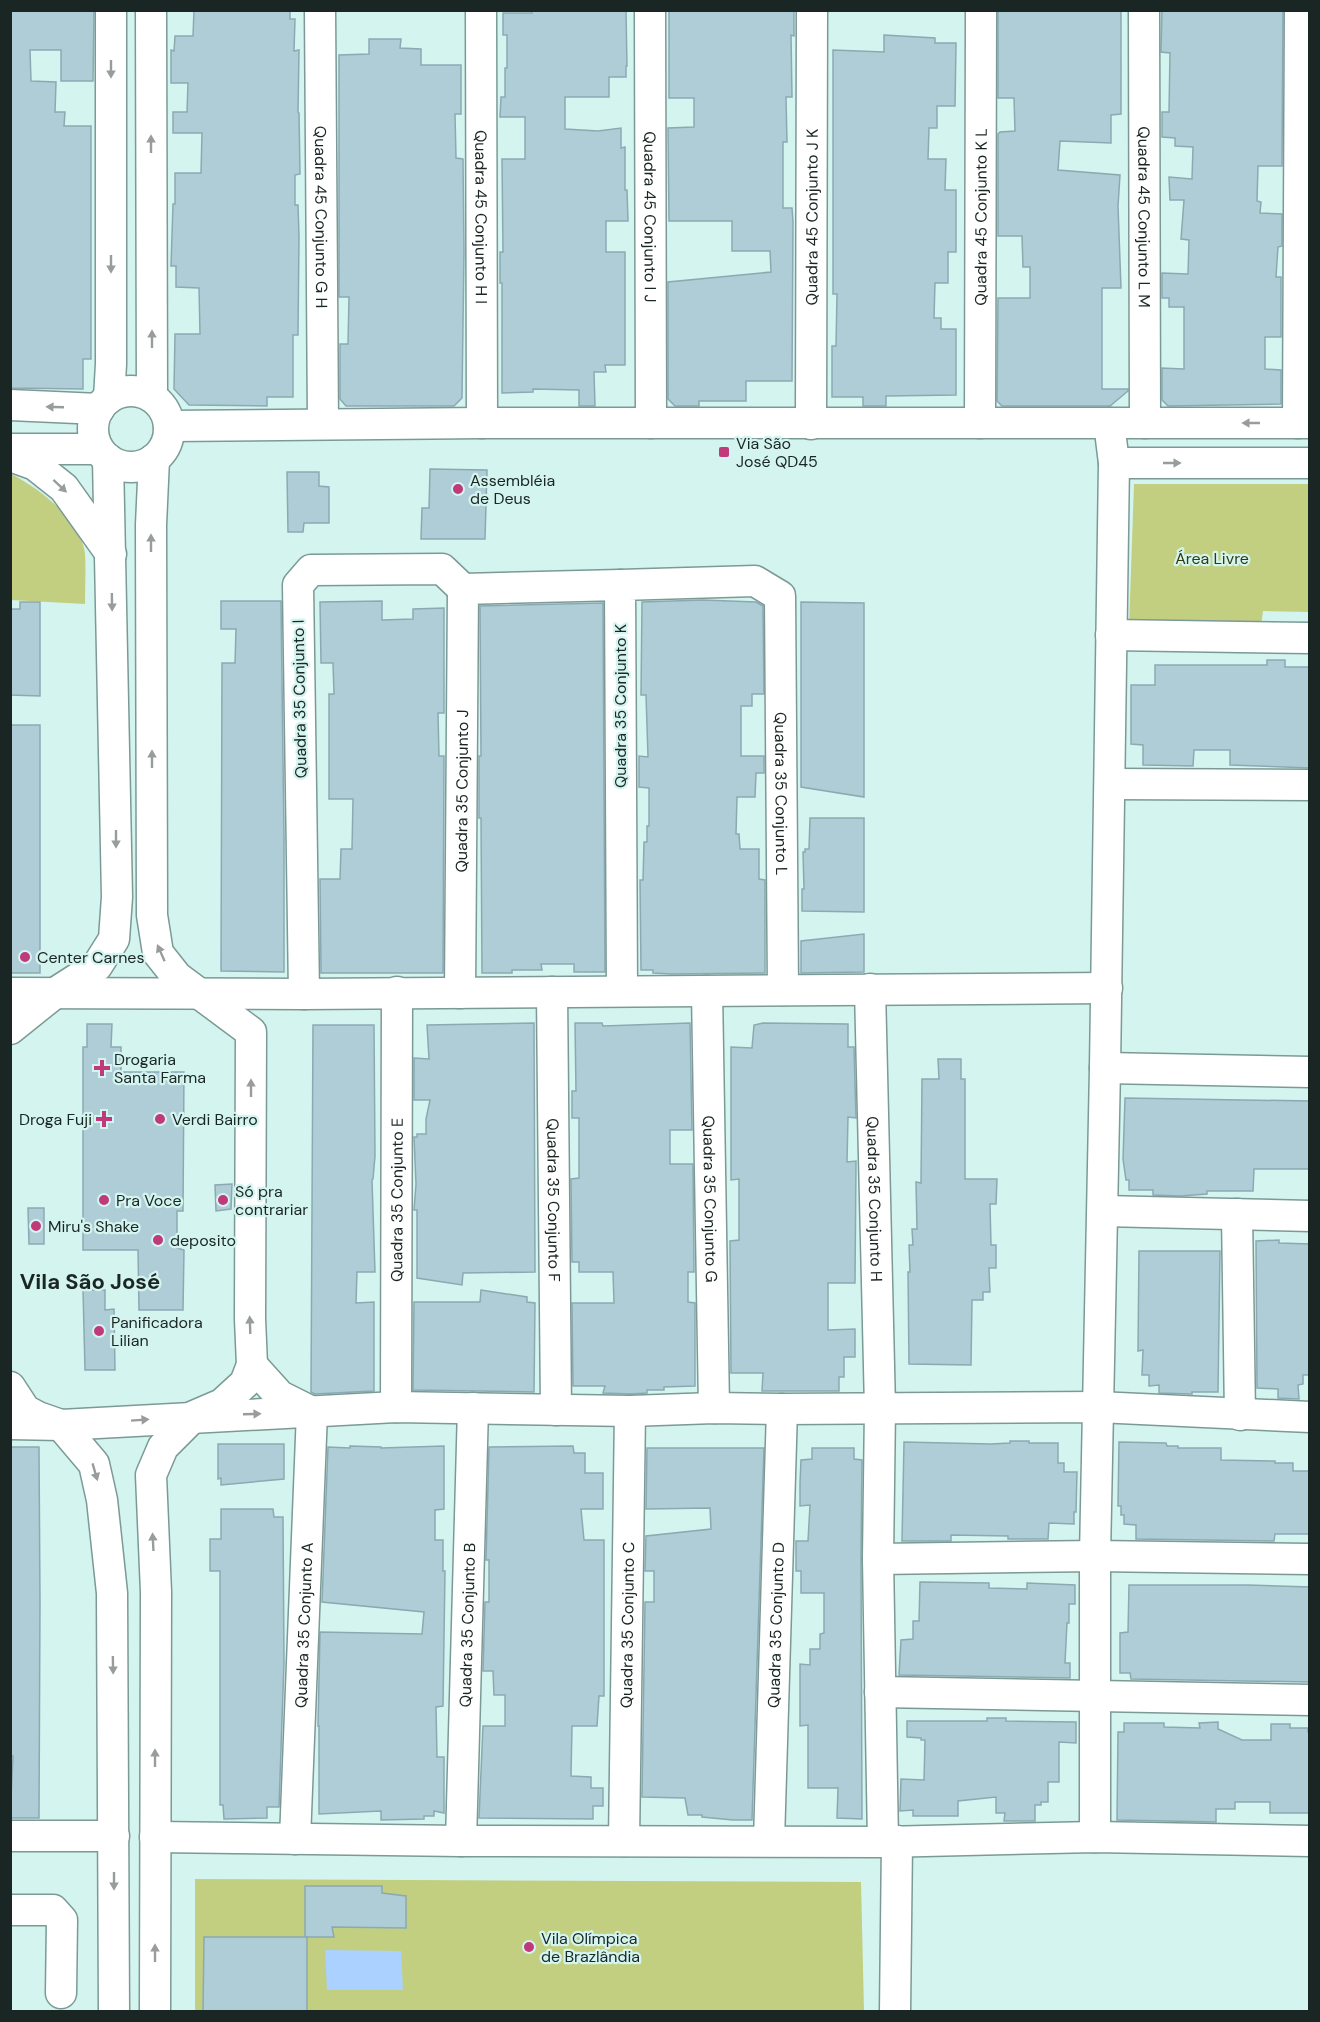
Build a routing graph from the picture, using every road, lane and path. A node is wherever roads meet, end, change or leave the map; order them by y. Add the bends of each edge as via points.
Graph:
1 (111, 10) edge
2 (151, 10) edge
3 (320, 10) edge
4 (481, 10) edge
5 (650, 10) edge
6 (812, 10) edge
7 (981, 10) edge
8 (1144, 10) edge
9 (1300, 10) edge
10 (152, 397) junction
11 (104, 403) junction
12 (10, 405) edge
13 (482, 423) junction
14 (651, 423) junction
15 (980, 423) junction
16 (1109, 423) junction
17 (1146, 423) junction
18 (1304, 423) edge
19 (323, 424) junction
20 (811, 424) junction
21 (169, 426) junction
22 (10, 449) edge
23 (103, 454) junction
24 (10, 456) edge
25 (154, 459) junction
26 (1114, 463) junction
27 (1310, 463) edge
28 (111, 554) junction
29 (620, 585) junction
30 (463, 590) junction
31 (1111, 635) junction
32 (1310, 638) edge
33 (1110, 784) junction
34 (1310, 785) edge
35 (115, 800) junction
36 (152, 802) junction
37 (1107, 988) junction
38 (870, 989) junction
39 (783, 990) junction
40 (706, 991) junction
41 (398, 992) junction
42 (552, 992) junction
43 (622, 992) junction
44 (10, 993) edge
45 (55, 993) junction
46 (460, 993) junction
47 (201, 994) junction
48 (294, 994) junction
49 (10, 1029) edge
50 (250, 1032) junction
51 (1105, 1068) junction
52 (1310, 1072) edge
53 (1103, 1211) junction
54 (1237, 1214) junction
55 (1310, 1216) edge
56 (252, 1365) junction
57 (10, 1387) edge
58 (396, 1407) junction
59 (1098, 1407) junction
60 (473, 1408) junction
61 (714, 1408) junction
62 (880, 1408) junction
63 (782, 1409) junction
64 (555, 1410) junction
65 (630, 1411) junction
66 (312, 1412) junction
67 (1240, 1415) junction
68 (194, 1416) junction
69 (1310, 1417) edge
70 (10, 1424) edge
71 (61, 1425) junction
72 (1095, 1556) junction
73 (878, 1559) junction
74 (1310, 1559) edge
75 (156, 1592) junction
76 (112, 1593) junction
77 (880, 1692) junction
78 (1095, 1697) junction
79 (1310, 1700) edge
80 (10, 1836) edge
81 (114, 1836) junction
82 (155, 1837) junction
83 (1095, 1837) junction
84 (295, 1839) junction
85 (461, 1841) junction
86 (624, 1841) junction
87 (769, 1841) junction
88 (1310, 1841) edge
89 (890, 1842) junction
90 (10, 1910) edge
91 (61, 1993) dead end
92 (114, 2012) edge
93 (155, 2012) edge
94 (895, 2012) edge

1 -> 11 street via 111,364
10 -> 2 street
3 - 19 street, Quadra 45 Conjunto G H
4 - 13 street, Quadra 45 Conjunto H I
5 - 14 street, Quadra 45 Conjunto I J
6 - 20 street, Quadra 45 Conjunto J K
7 - 15 street, Quadra 45 Conjunto K L
8 - 17 street, Quadra 45 Conjunto L M
9 - 18 street
10 - 11 street via 131,391 119,393
10 - 21 street via 166,414
11 -> 12 street
11 - 23 street via 94,418 93,429
13 - 14 street
13 - 19 street
14 - 20 street
15 - 16 street
15 - 20 street
16 - 17 street
16 - 26 street
18 -> 17 street
19 - 21 street
21 - 25 street via 168,438
22 - 23 street
23 - 25 street via 119,465 131,467
23 - 28 street
24 -> 28 street via 35,465 64,488
36 -> 25 street
26 -> 27 street
26 - 31 street
28 -> 35 street
29 - 30 street
29 - 39 street, Quadra 35 Conjunto L via 755,581 780,596
29 - 43 street, Quadra 35 Conjunto K
30 - 46 street, Quadra 35 Conjunto J
30 - 48 street, Quadra 35 Conjunto I via 442,569 312,570 298,585
31 - 32 street
31 - 33 street
33 - 34 street
33 - 37 street
35 - 36 street
35 -> 45 street via 114,939 96,966
47 -> 36 street via 177,977 158,953 152,915
37 - 38 street
37 - 51 street
38 - 39 street
38 - 62 street, Quadra 35 Conjunto H
39 - 40 street
40 - 43 street
40 - 61 street, Quadra 35 Conjunto G
41 - 46 street
41 - 48 street
41 - 58 street, Quadra 35 Conjunto E
42 - 43 street
42 - 46 street
42 - 64 street, Quadra 35 Conjunto F
44 - 45 street
45 - 47 street
45 - 49 street
47 - 48 street
47 - 50 street
48 - 50 street via 267,1009
56 -> 50 street
51 - 52 street
51 - 53 street
53 - 54 street
53 - 59 street
54 - 55 street
54 - 67 street
56 - 66 street via 280,1396
56 - 68 street via 244,1383 222,1404
57 - 71 street via 25,1410
58 - 60 street
58 - 66 street
59 - 62 street
59 - 67 street
59 - 72 street
60 - 64 street
60 - 85 street, Quadra 35 Conjunto B
61 - 63 street
61 - 65 street
62 - 63 street
62 - 73 street, Quadra 35 Conjunto H
63 - 87 street, Quadra 35 Conjunto D
64 - 65 street
65 - 86 street, Quadra 35 Conjunto C
68 -> 66 street
66 - 84 street, Quadra 35 Conjunto A
67 - 69 street
71 -> 68 street
75 -> 68 street via 151,1475 163,1447
70 - 71 street
71 -> 76 street via 94,1464
72 - 73 street
72 - 74 street
72 - 78 street
73 - 77 street, Quadra 35 Conjunto H
75 - 76 street
82 -> 75 street
76 -> 81 street
77 - 78 street
77 - 89 street, Quadra 35 Conjunto H
78 - 79 street
78 - 83 street
80 - 81 street
81 -> 92 street
82 - 84 street
93 -> 82 street
83 - 88 street
83 - 89 street
84 - 85 street
85 - 86 street
86 - 87 street
87 - 89 street
89 - 94 street, Quadra 35 Conjunto H
90 - 91 street via 53,1910 62,1920

